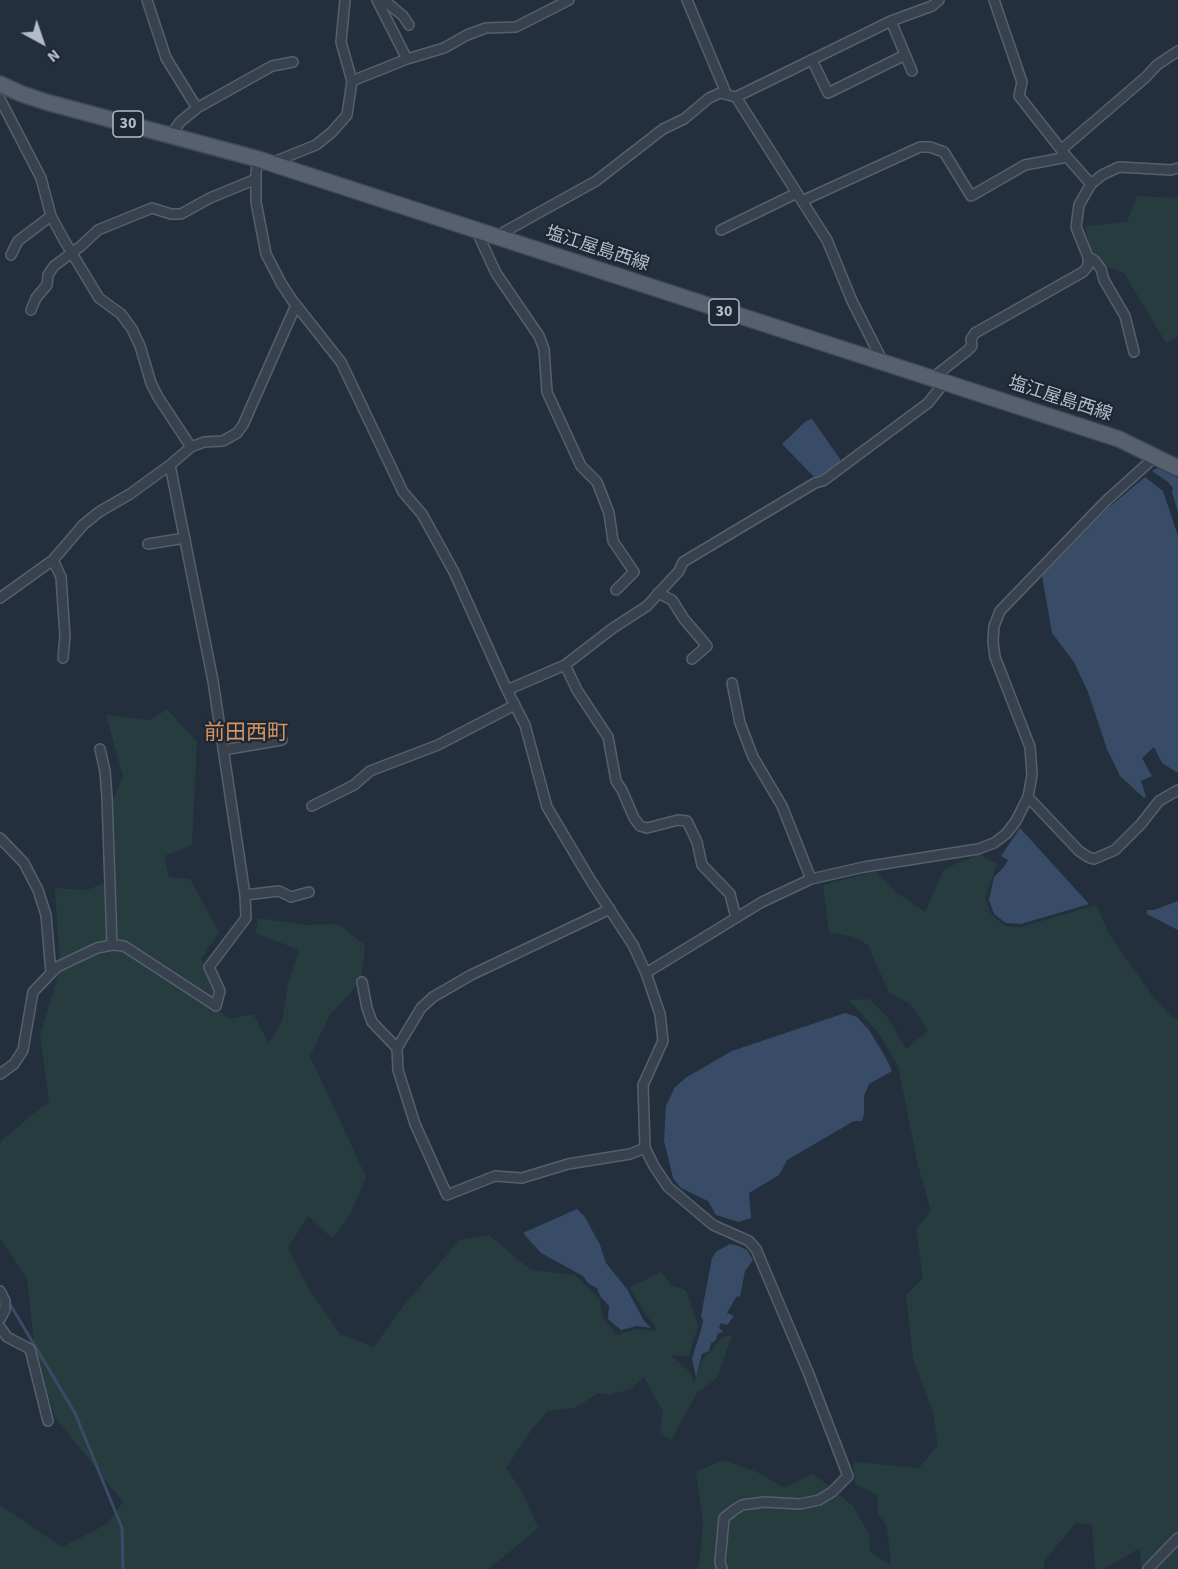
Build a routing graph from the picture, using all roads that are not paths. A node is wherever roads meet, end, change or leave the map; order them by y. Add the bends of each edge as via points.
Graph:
1 (147, 0) edge
2 (345, 0) edge
3 (377, 0) edge
4 (384, 0) edge
5 (569, 0) edge
6 (687, 0) edge
7 (939, 0) edge
8 (994, 0) edge
9 (891, 21) junction
10 (408, 26) dead end
11 (1178, 51) edge
12 (905, 55) junction
13 (407, 59) junction
14 (812, 60) junction
15 (293, 62) dead end
16 (912, 71) dead end
17 (352, 81) junction
18 (0, 84) edge
19 (726, 93) junction
20 (736, 97) junction
21 (0, 99) edge
22 (197, 108) junction
23 (3, 112) edge
24 (171, 135) junction
25 (1064, 154) junction
26 (261, 167) junction
27 (1178, 168) edge
28 (1091, 184) junction
29 (799, 197) junction
30 (51, 216) junction
31 (721, 230) dead end
32 (477, 232) junction
33 (494, 237) junction
34 (72, 253) junction
35 (11, 255) dead end
36 (1088, 257) junction
37 (296, 305) junction
38 (31, 310) dead end
39 (1134, 352) dead end
40 (883, 364) junction
41 (938, 381) junction
42 (191, 447) junction
43 (1156, 456) junction
44 (170, 465) junction
45 (1178, 468) edge
46 (185, 538) junction
47 (148, 544) dead end
48 (53, 560) junction
49 (616, 590) dead end
50 (658, 593) junction
51 (0, 598) edge
52 (63, 658) dead end
53 (692, 659) dead end
54 (565, 665) junction
55 (732, 683) dead end
56 (507, 690) junction
57 (515, 705) junction
58 (282, 740) dead end
59 (100, 749) dead end
60 (223, 750) junction
61 (1178, 790) edge
62 (1028, 797) junction
63 (312, 806) dead end
64 (0, 838) edge
65 (811, 879) junction
66 (309, 892) dead end
67 (245, 895) junction
68 (610, 909) junction
69 (736, 918) junction
70 (112, 945) junction
71 (51, 973) junction
72 (646, 973) junction
73 (362, 982) dead end
74 (397, 1048) junction
75 (0, 1074) edge
76 (645, 1148) junction
77 (0, 1291) edge
78 (0, 1319) edge
79 (0, 1327) edge
80 (48, 1422) dead end
81 (1178, 1538) edge
82 (722, 1569) edge
83 (1148, 1569) edge

1 - 22 street via 166,57
2 - 17 street via 341,42
3 - 13 street
4 - 10 street via 403,16
5 - 13 street via 516,27 486,28 444,48
6 - 19 street
7 - 9 street
8 - 25 street via 1022,82 1019,96
9 - 12 street
9 - 14 street
11 - 25 street via 1157,64
12 - 14 street via 828,93
12 - 16 street
13 - 17 street
14 - 20 street
15 - 22 street via 272,66
17 - 26 street via 347,115 332,132 316,145
18 - 24 main road, 塩江屋島西線 / 30 via 46,102
19 - 20 street
19 - 33 street via 709,98 684,119 663,129 597,181
20 - 29 street
21 - 23 street
22 - 24 street
23 - 30 street via 41,178
24 - 26 main road, 塩江屋島西線 / 30
25 - 28 street
25 - 29 street via 1025,165 971,196 944,152 920,147
26 - 32 main road, 塩江屋島西線 / 30
26 - 34 street via 182,214 152,208 98,230
26 - 37 street via 259,222 266,254
27 - 28 street via 1119,167
28 - 36 street via 1079,205 1076,227
29 - 31 street
29 - 40 street via 827,240
30 - 34 street
30 - 35 street via 18,241
32 - 33 main road, 塩江屋島西線 / 30
32 - 49 street via 496,273 539,336 544,349 547,392 581,466 597,482 609,513 613,541 634,572
33 - 40 main road, 塩江屋島西線 / 30
34 - 38 street via 54,266
34 - 42 street via 99,298 121,314 132,329 151,383
36 - 39 street via 1101,269 1125,316
36 - 41 street via 1083,272 975,333 972,346
37 - 42 street via 237,433 223,441
37 - 56 street via 341,362 404,492 422,514 454,572
40 - 41 main road, 塩江屋島西線 / 30
41 - 43 main road, 塩江屋島西線 / 30 via 1119,440
41 - 50 street via 928,403 823,481 683,562
42 - 44 street
43 - 45 main road, 塩江屋島西線 / 30
43 - 62 street via 1106,501 1000,611 994,626 995,657 1030,747 1032,775
44 - 46 street
44 - 48 street via 99,512
46 - 47 street
46 - 60 street
48 - 51 street
48 - 52 street via 61,577
50 - 53 street via 672,600 707,646
50 - 54 street via 647,606
54 - 56 street
54 - 69 street via 608,737 616,781 634,818 647,828 687,820 702,865 730,894
55 - 65 street via 740,723 753,757 782,806
56 - 57 street
57 - 63 street via 438,745 370,771 354,785
57 - 68 street via 525,725 547,807
58 - 60 street
59 - 70 street via 107,797
60 - 67 street
61 - 62 street via 1159,801 1115,850 1094,859 1079,851
62 - 65 street via 1016,821 994,843
64 - 71 street via 24,863 39,890 46,915
65 - 69 street
66 - 67 street via 291,897 279,891
67 - 70 street via 246,918 209,967 220,991 216,1006 124,946
68 - 72 street
68 - 74 street via 433,997 421,1008
69 - 72 street
70 - 71 street via 77,957
71 - 75 street via 33,992 23,1050 14,1064
72 - 76 street via 660,1014 663,1041 643,1085
73 - 74 street via 372,1022
74 - 76 street via 398,1070 415,1124 447,1195 495,1176 522,1178
76 - 82 street via 668,1187 713,1225 749,1241 756,1249 848,1476 819,1500 800,1504 764,1502 734,1510 724,1518
77 - 78 street via 5,1310
79 - 80 street via 6,1337 30,1349
81 - 83 street

